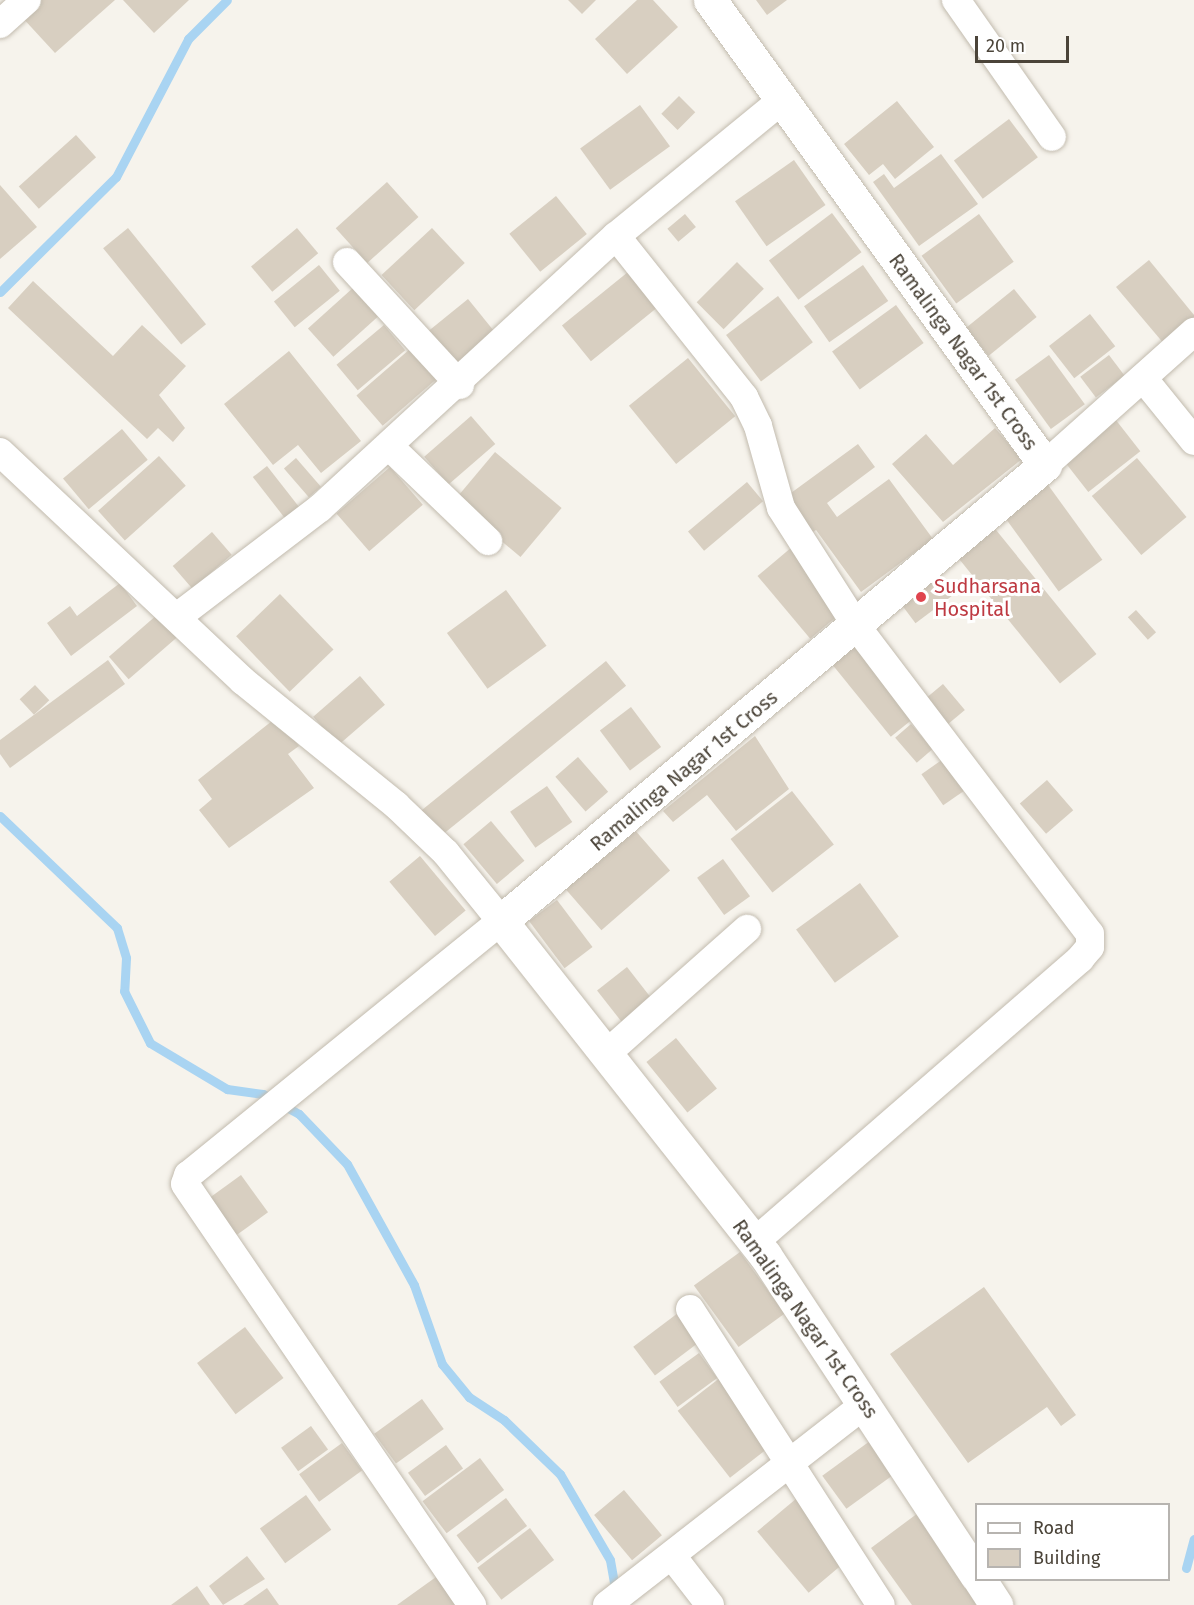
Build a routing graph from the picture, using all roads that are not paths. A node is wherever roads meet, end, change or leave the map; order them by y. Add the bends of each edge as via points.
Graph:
1 (27, 0) edge
2 (710, 0) edge
3 (956, 0) edge
4 (0, 24) edge
5 (782, 100) junction
6 (1052, 137) dead end
7 (616, 236) junction
8 (347, 262) dead end
9 (1194, 332) edge
10 (1143, 378) junction
11 (460, 385) junction
12 (1194, 441) edge
13 (390, 447) junction
14 (0, 452) edge
15 (1045, 465) junction
16 (488, 541) dead end
17 (177, 617) junction
18 (857, 627) junction
19 (501, 921) junction
20 (747, 929) dead end
21 (605, 1055) junction
22 (754, 1242) junction
23 (690, 1309) dead end
24 (866, 1404) junction
25 (788, 1461) junction
26 (672, 1556) junction
27 (975, 1573) edge
28 (981, 1581) edge
29 (472, 1605) edge
30 (607, 1605) edge
31 (710, 1605) edge
32 (881, 1605) edge
33 (996, 1605) edge

1 - 4 street
2 - 5 street, Ramalinga Nagar 1st Cross
3 - 6 street
5 - 7 street
5 - 15 street, Ramalinga Nagar 1st Cross
7 - 11 street
7 - 18 street via 744,397 758,426 781,508
8 - 11 street
9 - 10 street
10 - 12 street
10 - 15 street
11 - 13 street
13 - 16 street
13 - 17 street via 320,508
14 - 17 street
15 - 18 street, Ramalinga Nagar 1st Cross
17 - 19 street via 243,681 396,805 446,853
18 - 19 street, Ramalinga Nagar 1st Cross
18 - 22 street via 1083,918 1090,947
19 - 21 street, Ramalinga Nagar 1st Cross
19 - 29 street via 188,1175 188,1193
20 - 21 street
21 - 22 street, Ramalinga Nagar 1st Cross
22 - 24 street, Ramalinga Nagar 1st Cross
23 - 25 street
24 - 25 street
24 - 27 street, Ramalinga Nagar 1st Cross
25 - 26 street
25 - 32 street
26 - 30 street
26 - 31 street
28 - 33 street

